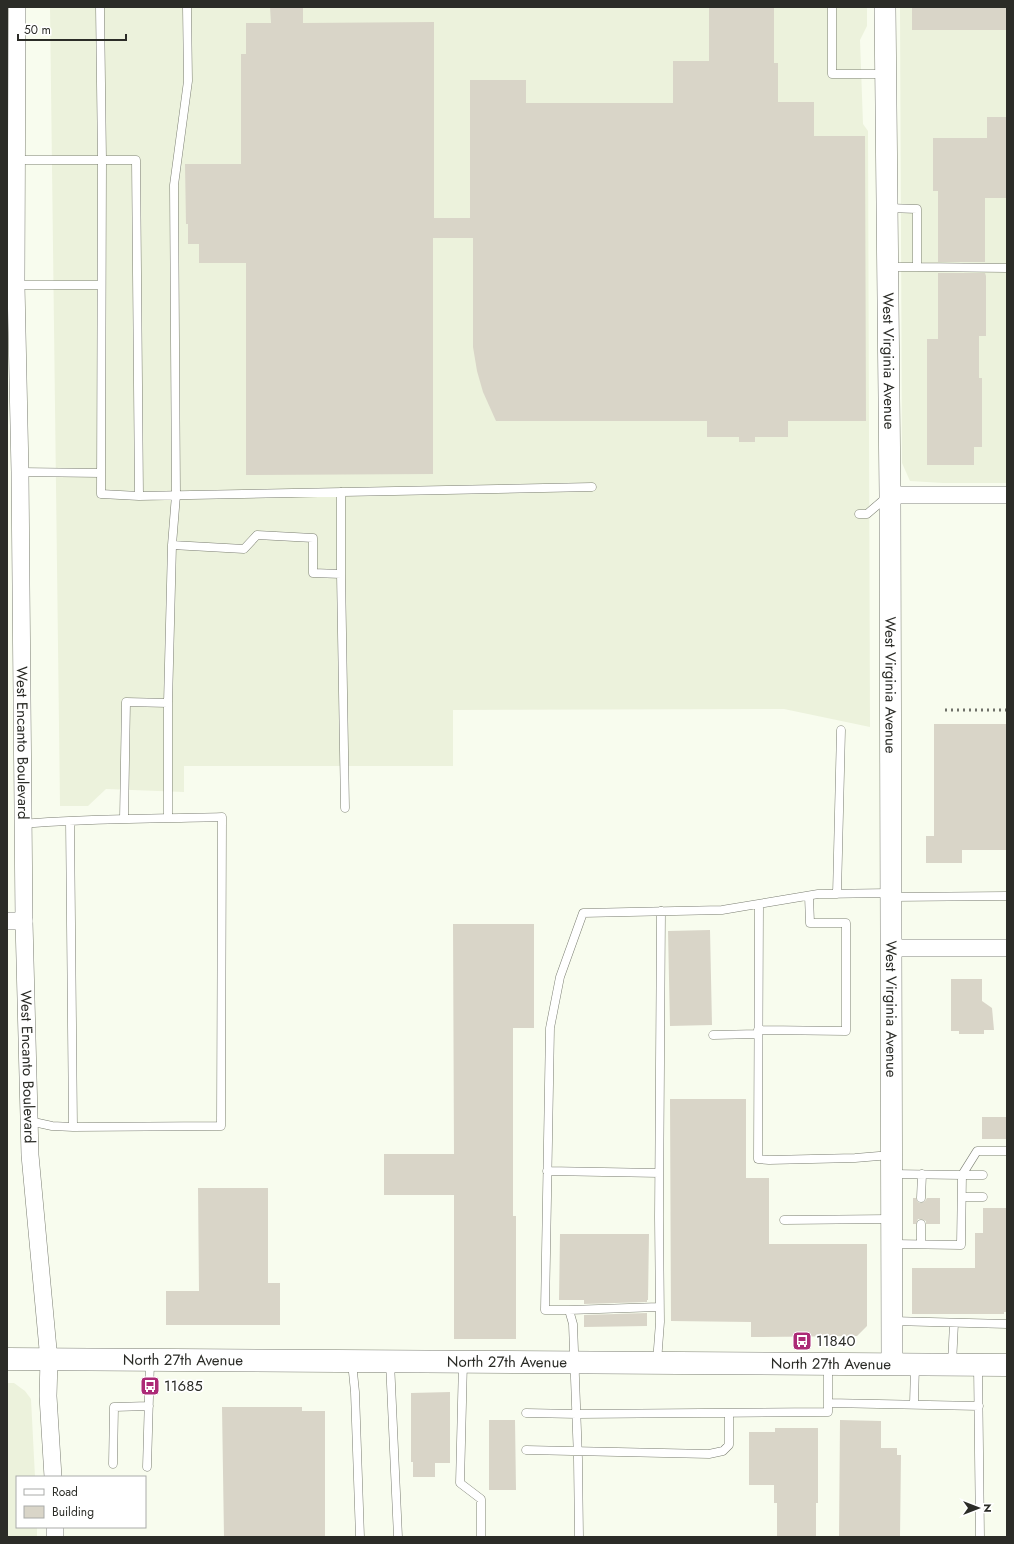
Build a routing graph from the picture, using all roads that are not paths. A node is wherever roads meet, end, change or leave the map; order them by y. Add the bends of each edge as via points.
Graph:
1 (17, 7) edge
2 (100, 7) edge
3 (187, 7) edge
4 (832, 7) edge
5 (885, 7) edge
6 (12, 54) edge
7 (886, 74) junction
8 (17, 160) junction
9 (102, 160) junction
10 (887, 208) junction
11 (887, 267) junction
12 (917, 267) junction
13 (1007, 268) edge
14 (16, 285) junction
15 (101, 285) junction
16 (20, 472) junction
17 (101, 473) junction
18 (592, 487) dead end
19 (14, 492) edge
20 (342, 492) junction
21 (176, 495) junction
22 (890, 495) junction
23 (1007, 495) edge
24 (139, 496) junction
25 (859, 514) dead end
26 (172, 545) junction
27 (341, 574) junction
28 (168, 703) junction
29 (841, 730) dead end
30 (345, 808) dead end
31 (168, 818) junction
32 (124, 819) junction
33 (70, 821) junction
34 (22, 824) junction
35 (837, 894) junction
36 (890, 895) junction
37 (810, 896) junction
38 (1007, 896) edge
39 (759, 904) junction
40 (661, 911) junction
41 (7, 921) edge
42 (24, 921) junction
43 (890, 948) junction
44 (1007, 948) edge
45 (758, 1032) junction
46 (713, 1035) dead end
47 (29, 1121) junction
48 (73, 1127) junction
49 (1007, 1151) edge
50 (891, 1164) junction
51 (547, 1171) junction
52 (659, 1173) junction
53 (922, 1174) junction
54 (962, 1175) junction
55 (983, 1175) dead end
56 (962, 1197) junction
57 (983, 1197) dead end
58 (921, 1198) dead end
59 (892, 1219) junction
60 (784, 1220) dead end
61 (922, 1224) dead end
62 (892, 1244) junction
63 (921, 1244) junction
64 (660, 1307) junction
65 (569, 1310) junction
66 (892, 1321) junction
67 (954, 1323) junction
68 (1007, 1324) edge
69 (7, 1359) edge
70 (49, 1360) junction
71 (150, 1360) junction
72 (352, 1361) junction
73 (390, 1361) junction
74 (463, 1362) junction
75 (575, 1362) junction
76 (657, 1363) junction
77 (828, 1363) junction
78 (892, 1363) junction
79 (915, 1364) junction
80 (952, 1364) junction
81 (978, 1364) junction
82 (1007, 1365) edge
83 (828, 1403) junction
84 (914, 1404) junction
85 (149, 1406) junction
86 (979, 1406) junction
87 (526, 1413) dead end
88 (729, 1413) junction
89 (577, 1414) junction
90 (526, 1450) dead end
91 (578, 1451) junction
92 (113, 1464) dead end
93 (147, 1467) dead end
94 (53, 1476) edge
95 (360, 1537) edge
96 (398, 1537) edge
97 (481, 1537) edge
98 (579, 1537) edge
99 (980, 1537) edge

1 - 6 street, West Encanto Boulevard
2 - 9 lane
3 - 21 lane via 188,81 174,185
4 - 7 lane via 832,74
5 - 7 street, West Virginia Avenue
6 - 8 street, West Encanto Boulevard
7 - 10 street, West Virginia Avenue
8 - 9 lane
8 - 14 street, West Encanto Boulevard
9 - 15 lane
9 - 24 lane via 136,160
10 - 11 street, West Virginia Avenue
10 - 12 lane via 917,209
11 - 12 lane
11 - 22 street, West Virginia Avenue
12 - 13 lane
14 - 15 lane
14 - 16 street, West Encanto Boulevard
15 - 17 lane
16 - 17 lane
16 - 19 street, West Encanto Boulevard
17 - 24 lane via 101,494
18 - 20 lane
19 - 34 street, West Encanto Boulevard via 23,676
20 - 21 lane
20 - 27 lane
21 - 24 lane
21 - 26 lane
22 - 23 street
22 - 25 lane via 867,514
22 - 36 street, West Virginia Avenue
26 - 27 lane via 244,549 257,536 313,538 313,573
26 - 28 lane
27 - 30 lane
28 - 31 lane
28 - 32 lane via 126,702
29 - 35 lane
31 - 32 lane
31 - 48 lane via 222,817 221,1126
32 - 33 lane
33 - 34 lane
33 - 48 lane
34 - 42 street, West Encanto Boulevard
35 - 36 lane
35 - 37 lane
36 - 38 lane
36 - 43 street, West Virginia Avenue
37 - 39 lane
37 - 45 lane via 810,923 846,923 846,1031
39 - 40 lane via 722,910
39 - 45 lane
40 - 51 lane via 583,913 560,977 550,1028
40 - 52 lane
41 - 42 street
42 - 47 street, West Encanto Boulevard
43 - 44 street
43 - 50 street, West Virginia Avenue
45 - 46 lane
45 - 50 lane via 758,1159 855,1158
47 - 48 lane
47 - 70 street, West Encanto Boulevard via 31,1171
49 - 54 lane via 977,1151
50 - 53 lane
50 - 59 street, West Virginia Avenue
51 - 52 lane
51 - 65 lane via 545,1310
52 - 64 lane
53 - 54 lane
53 - 58 lane
54 - 55 lane
54 - 56 lane
56 - 57 lane
56 - 63 lane via 961,1244
59 - 60 lane
59 - 62 street, West Virginia Avenue
61 - 63 lane
62 - 63 lane
62 - 66 street, West Virginia Avenue
64 - 65 lane
64 - 76 lane
65 - 75 lane via 573,1324
66 - 67 lane
66 - 78 street, West Virginia Avenue
67 - 68 lane
67 - 80 lane
69 - 70 main road, North 27th Avenue
70 - 71 main road, North 27th Avenue
70 - 94 street, West Encanto Boulevard via 48,1396
71 - 72 main road, North 27th Avenue
71 - 85 lane
72 - 73 main road, North 27th Avenue
72 - 95 lane
73 - 74 main road, North 27th Avenue
73 - 96 lane
74 - 75 main road, North 27th Avenue
74 - 97 lane via 460,1483 481,1499
75 - 76 main road, North 27th Avenue
75 - 89 lane
76 - 77 main road, North 27th Avenue
77 - 78 main road, North 27th Avenue
77 - 83 lane
78 - 79 main road, North 27th Avenue
79 - 80 main road, North 27th Avenue
79 - 84 lane
80 - 81 main road, North 27th Avenue
81 - 82 main road, North 27th Avenue
81 - 86 lane
83 - 84 lane
83 - 88 lane via 828,1412
84 - 86 lane
85 - 92 lane via 114,1408
85 - 93 lane
86 - 99 lane
87 - 89 lane
88 - 89 lane
88 - 91 lane via 729,1445 723,1451 709,1454
89 - 91 lane
90 - 91 lane
91 - 98 lane

